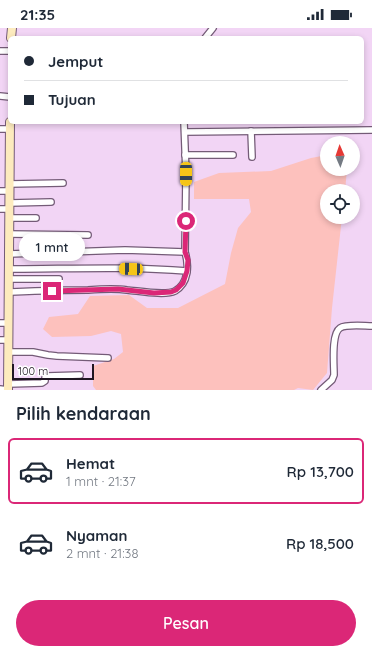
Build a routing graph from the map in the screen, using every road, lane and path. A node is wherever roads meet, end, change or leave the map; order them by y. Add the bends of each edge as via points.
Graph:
1 (213, 28) edge
2 (207, 36) edge
3 (184, 124) edge
4 (10, 125) edge
5 (0, 129) edge
6 (372, 130) edge
7 (251, 131) junction
8 (185, 132) junction
9 (185, 155) junction
10 (233, 156) dead end
11 (252, 157) dead end
12 (63, 183) dead end
13 (10, 188) junction
14 (0, 191) edge
15 (51, 202) dead end
16 (10, 206) junction
17 (0, 209) edge
18 (9, 218) junction
19 (36, 218) dead end
20 (9, 234) junction
21 (88, 235) dead end
22 (185, 252) junction
23 (9, 254) junction
24 (8, 269) junction
25 (187, 271) junction
26 (9, 279) junction
27 (59, 279) dead end
28 (8, 292) junction
29 (4, 323) edge
30 (372, 326) edge
31 (4, 340) edge
32 (8, 352) junction
33 (108, 358) dead end
34 (80, 375) dead end
35 (8, 388) edge
36 (0, 389) edge
37 (321, 390) edge

1 - 2 street
3 - 8 street
4 - 5 street
4 - 13 street
6 - 7 street
7 - 8 street
7 - 11 street
8 - 9 street
9 - 10 street
9 - 22 street
12 - 13 street
13 - 14 street
13 - 16 street
15 - 16 street
16 - 17 street
16 - 18 street
18 - 19 street
18 - 20 street
20 - 21 street
20 - 23 street
22 - 23 street via 125,250
22 - 25 street via 188,260
23 - 24 street
24 - 25 street via 103,268
24 - 26 street
25 - 28 street via 183,283 171,292 148,293 118,289
26 - 27 street
26 - 28 street
28 - 29 street
29 - 31 street
30 - 37 street via 340,328 335,339 334,375
31 - 32 street
32 - 33 street
32 - 35 street
34 - 35 street via 47,376 42,383
35 - 36 street

